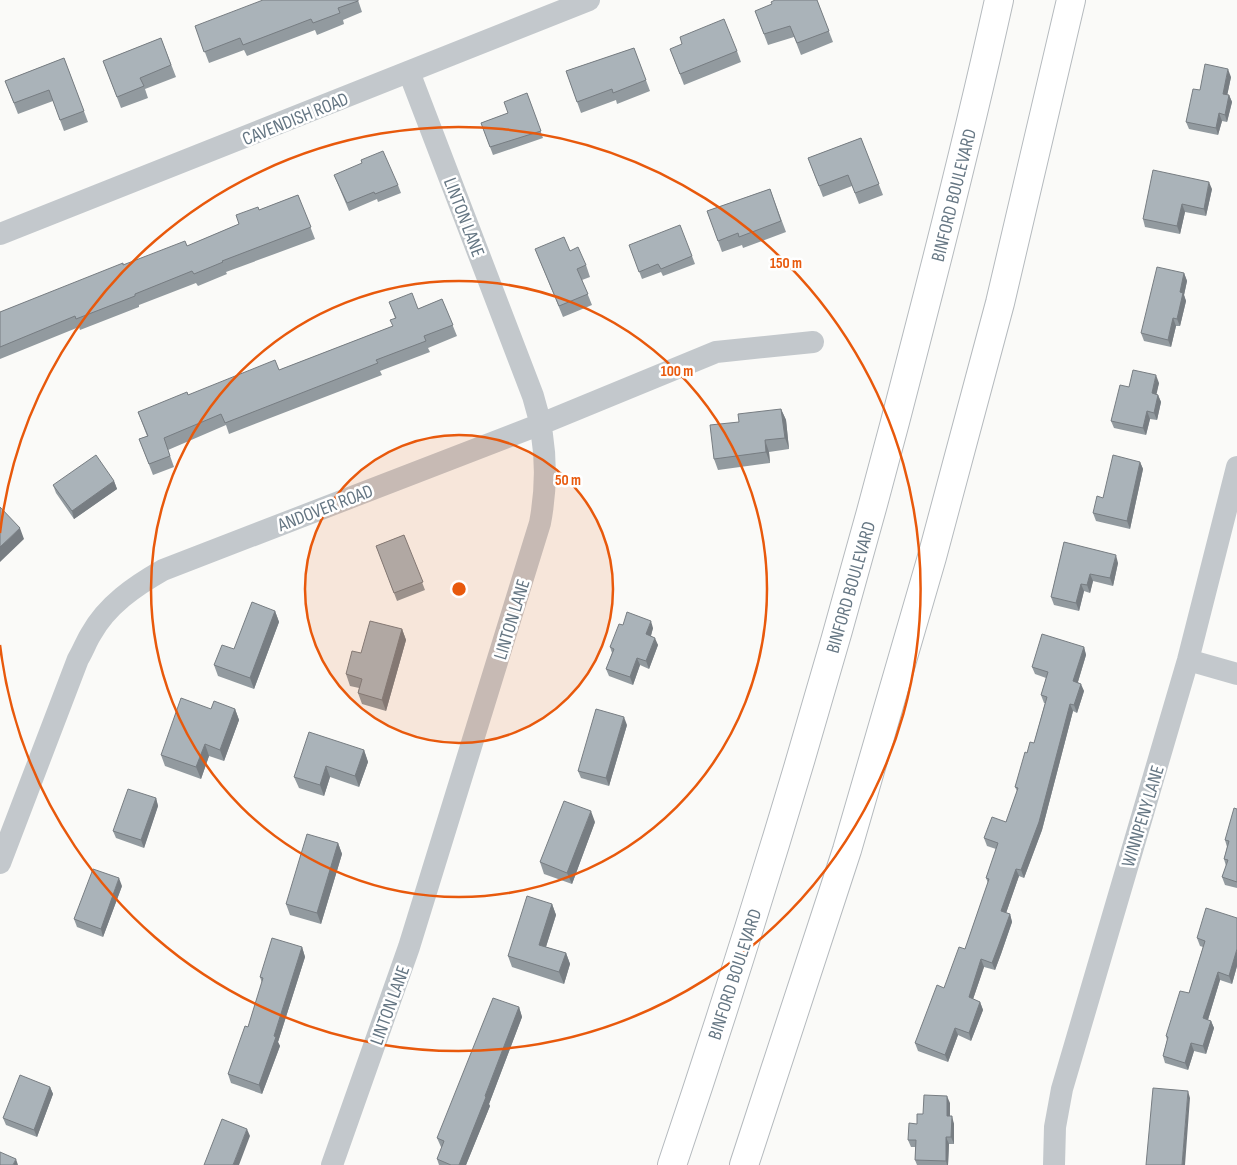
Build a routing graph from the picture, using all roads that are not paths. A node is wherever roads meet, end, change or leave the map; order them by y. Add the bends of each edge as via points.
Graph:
1 (589, 0) edge
2 (999, 0) edge
3 (1071, 0) edge
4 (549, 7) edge
5 (409, 72) junction
6 (0, 234) edge
7 (813, 342) dead end
8 (541, 424) junction
9 (1237, 467) edge
10 (1188, 660) junction
11 (1237, 674) edge
12 (0, 863) edge
13 (332, 1165) edge
14 (672, 1165) edge
15 (744, 1165) edge
16 (1054, 1165) edge

1 - 4 street, CAVENDISH ROAD
2 - 14 main road, BINFORD BOULEVARD via 954,192 869,519 798,767
3 - 15 main road via 998,312 932,557 847,850
4 - 5 street, CAVENDISH ROAD
5 - 6 street, CAVENDISH ROAD
5 - 8 street, LINTON LANE via 530,387
7 - 8 street, ANDOVER ROAD via 716,352
8 - 12 street, ANDOVER ROAD via 163,570 115,602 91,633 78,659
8 - 13 street, LINTON LANE via 545,472 540,523 409,947
9 - 10 street, WINNPENY LANE
10 - 11 street
10 - 16 street, WINNPENY LANE via 1062,1089 1055,1127

